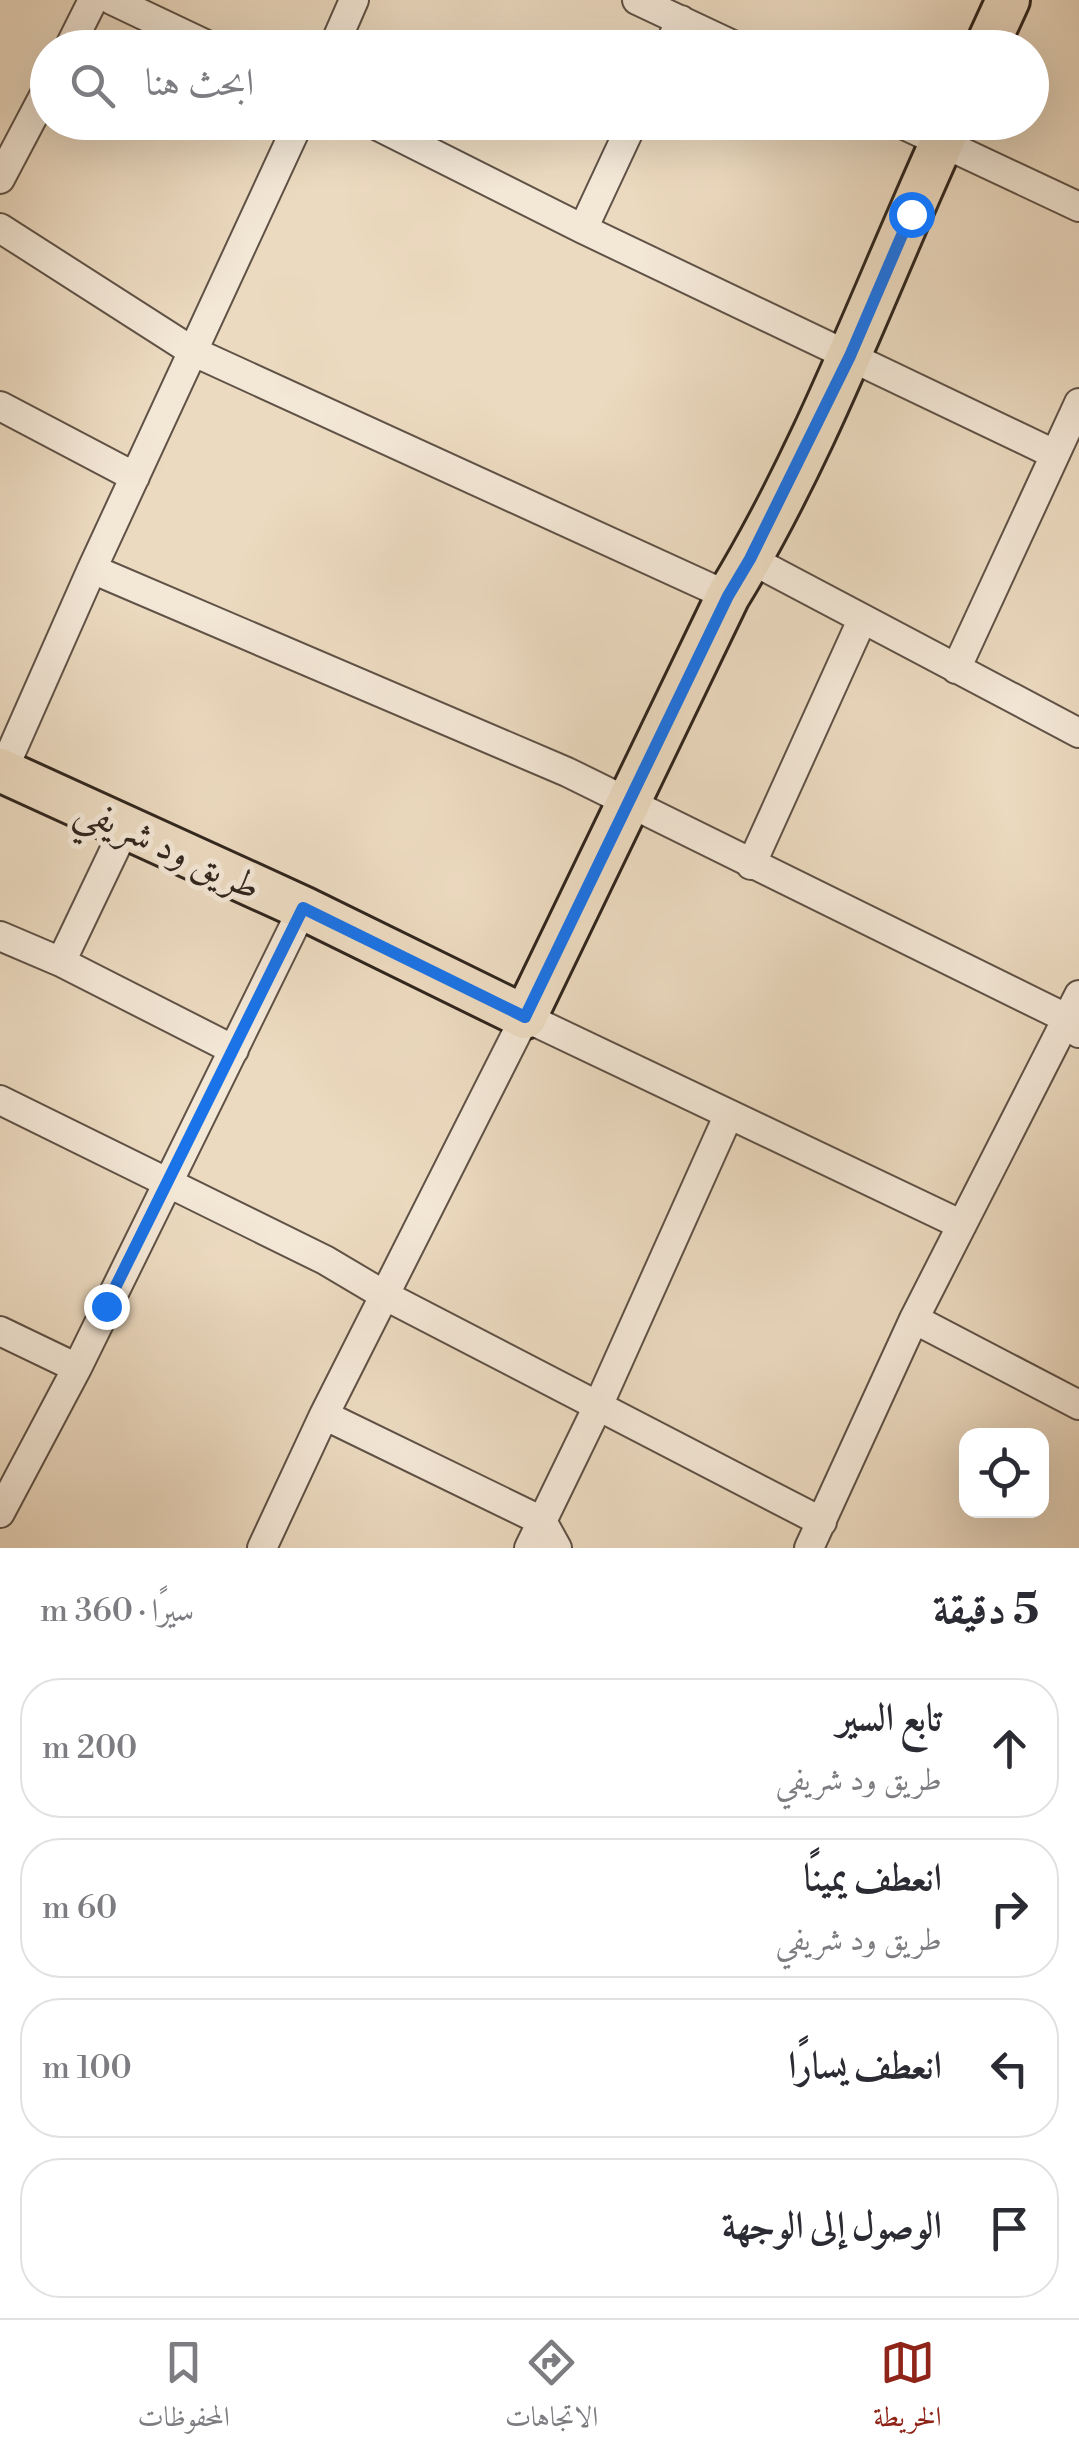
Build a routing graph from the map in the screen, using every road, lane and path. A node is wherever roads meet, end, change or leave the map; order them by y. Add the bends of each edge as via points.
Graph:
1 (93, 0) edge
2 (112, 0) edge
3 (354, 0) edge
4 (637, 0) edge
5 (1008, 0) edge
6 (681, 20) junction
7 (77, 30) edge
8 (175, 30) edge
9 (341, 30) edge
10 (676, 30) edge
11 (702, 30) edge
12 (994, 30) edge
13 (30, 122) edge
14 (291, 140) edge
15 (406, 140) edge
16 (625, 140) edge
17 (943, 140) edge
18 (959, 140) edge
19 (0, 179) edge
20 (1079, 207) edge
21 (0, 228) edge
22 (583, 229) junction
23 (192, 351) junction
24 (850, 356) junction
25 (1079, 404) edge
26 (0, 406) edge
27 (1054, 454) junction
28 (135, 477) junction
29 (750, 559) junction
30 (92, 568) junction
31 (728, 596) junction
32 (862, 620) junction
33 (956, 668) junction
34 (1079, 734) edge
35 (1, 772) edge
36 (628, 802) junction
37 (125, 828) junction
38 (751, 865) junction
39 (303, 908) junction
40 (0, 936) edge
41 (61, 962) junction
42 (1075, 1016) edge
43 (525, 1017) junction
44 (234, 1050) junction
45 (0, 1100) edge
46 (729, 1114) junction
47 (165, 1184) junction
48 (962, 1225) junction
49 (384, 1295) junction
50 (914, 1318) junction
51 (0, 1330) edge
52 (77, 1368) junction
53 (1079, 1405) edge
54 (598, 1406) junction
55 (324, 1414) junction
56 (0, 1513) edge
57 (542, 1521) junction
58 (816, 1535) edge
59 (262, 1548) edge
60 (529, 1548) edge
61 (557, 1548) edge

1 - 7 street
2 - 8 street
3 - 9 street
4 - 6 street
5 - 12 main road
6 - 10 street
6 - 11 street
13 - 19 street
14 - 23 street
15 - 22 street
16 - 22 street
17 - 24 main road
18 - 20 street
21 - 23 street
22 - 24 street
23 - 28 street
23 - 31 street
24 - 27 street
24 - 29 main road
25 - 27 street
26 - 28 street
27 - 33 street
28 - 30 street
29 - 31 main road
29 - 32 street
30 - 35 street
30 - 36 street
31 - 36 main road
32 - 33 street
32 - 38 street
33 - 34 street
35 - 37 main road, طريق ود شريفي
36 - 38 street
36 - 43 main road
37 - 39 main road, طريق ود شريفي
37 - 41 street
38 - 42 street
39 - 43 main road, طريق ود شريفي
39 - 44 street
40 - 41 street
41 - 44 street
42 - 48 street
43 - 46 street
43 - 49 street
44 - 47 street
45 - 47 street
46 - 48 street
46 - 54 street
47 - 49 street
47 - 52 street
48 - 50 street
49 - 54 street
49 - 55 street
50 - 53 street
50 - 58 street
51 - 52 street
52 - 56 street
54 - 57 street
54 - 58 street
55 - 57 street
55 - 59 street
57 - 60 street
57 - 61 street

